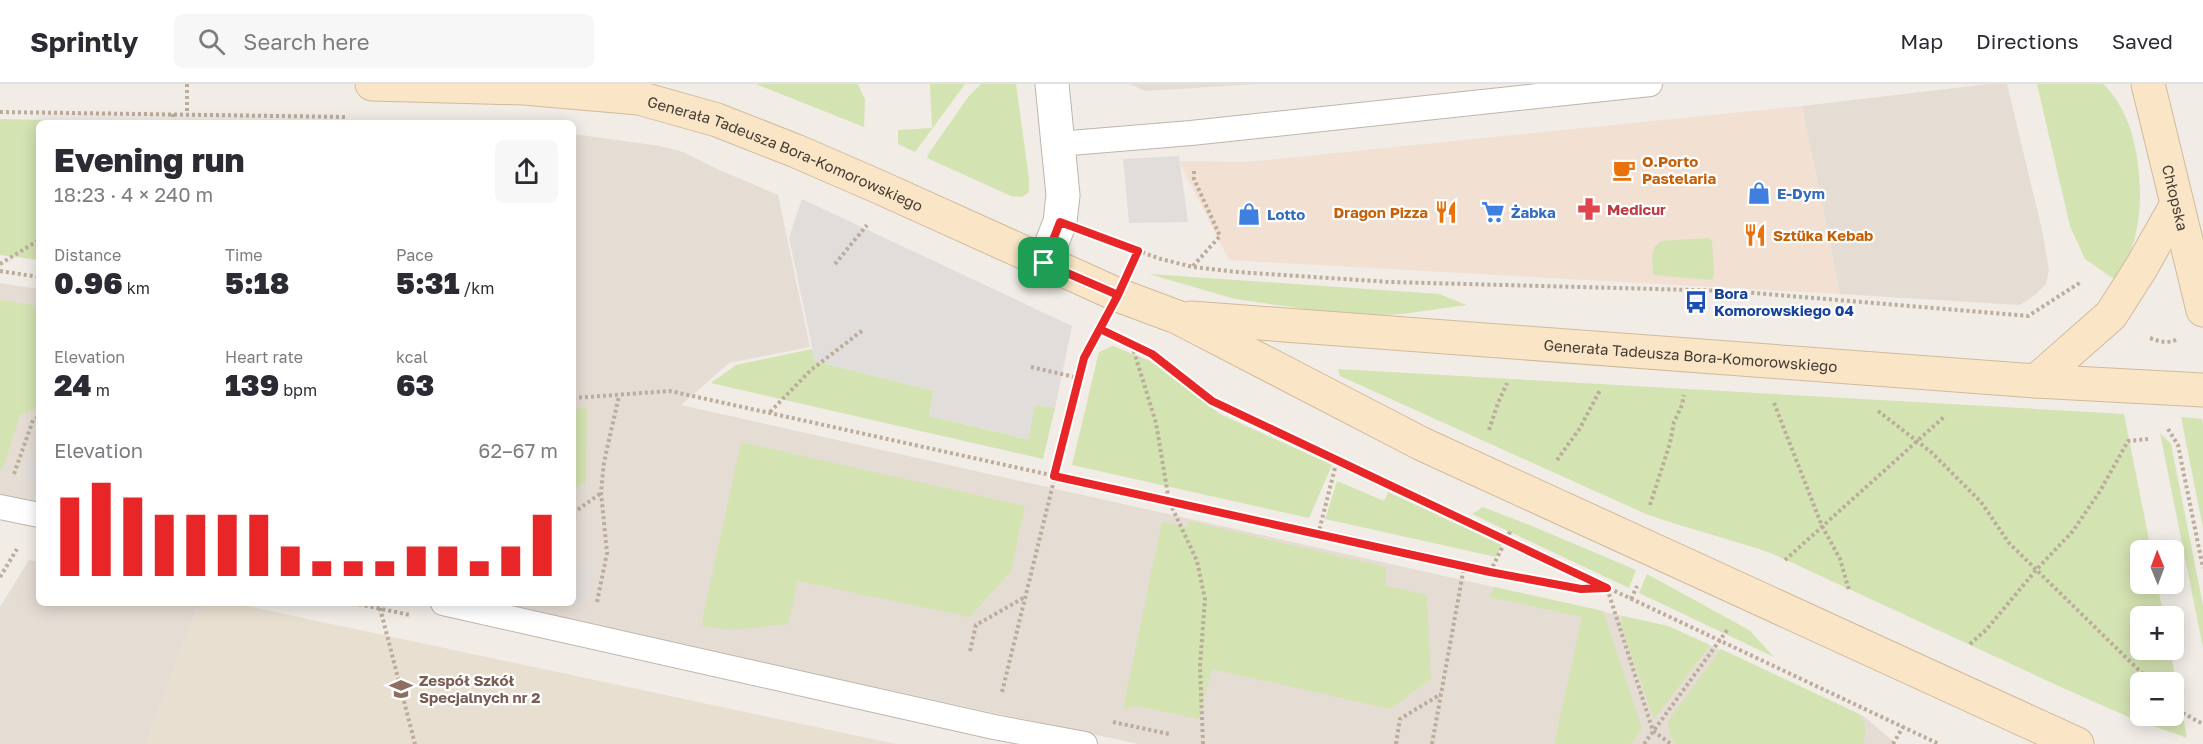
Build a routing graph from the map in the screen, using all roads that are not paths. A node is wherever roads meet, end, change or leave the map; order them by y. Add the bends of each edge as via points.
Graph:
1 (372, 84) edge
2 (1052, 84) edge
3 (1650, 84) edge
4 (2148, 84) edge
5 (1058, 144) junction
6 (2177, 204) junction
7 (1044, 263) junction
8 (1177, 317) junction
9 (2194, 323) edge
10 (2036, 381) junction
11 (2203, 390) edge
12 (0, 507) edge
13 (36, 514) edge
14 (457, 606) edge
15 (1085, 744) edge
16 (2077, 744) edge

1 - 7 street, Generała Tadeusza Bora-Komorowskiego via 524,88 639,98 717,120 796,151
2 - 5 street
3 - 5 lane
4 - 6 street, Chłopska
5 - 7 street via 1063,195 1060,222
6 - 9 street, Chłopska
6 - 10 street via 2111,315
7 - 8 street, Generała Tadeusza Bora-Komorowskiego
8 - 10 street, Generała Tadeusza Bora-Komorowskiego
8 - 16 street, Generała Tadeusza Bora-Komorowskiego via 1422,444
10 - 11 street, Generała Tadeusza Bora-Komorowskiego
12 - 13 lane
14 - 15 lane

